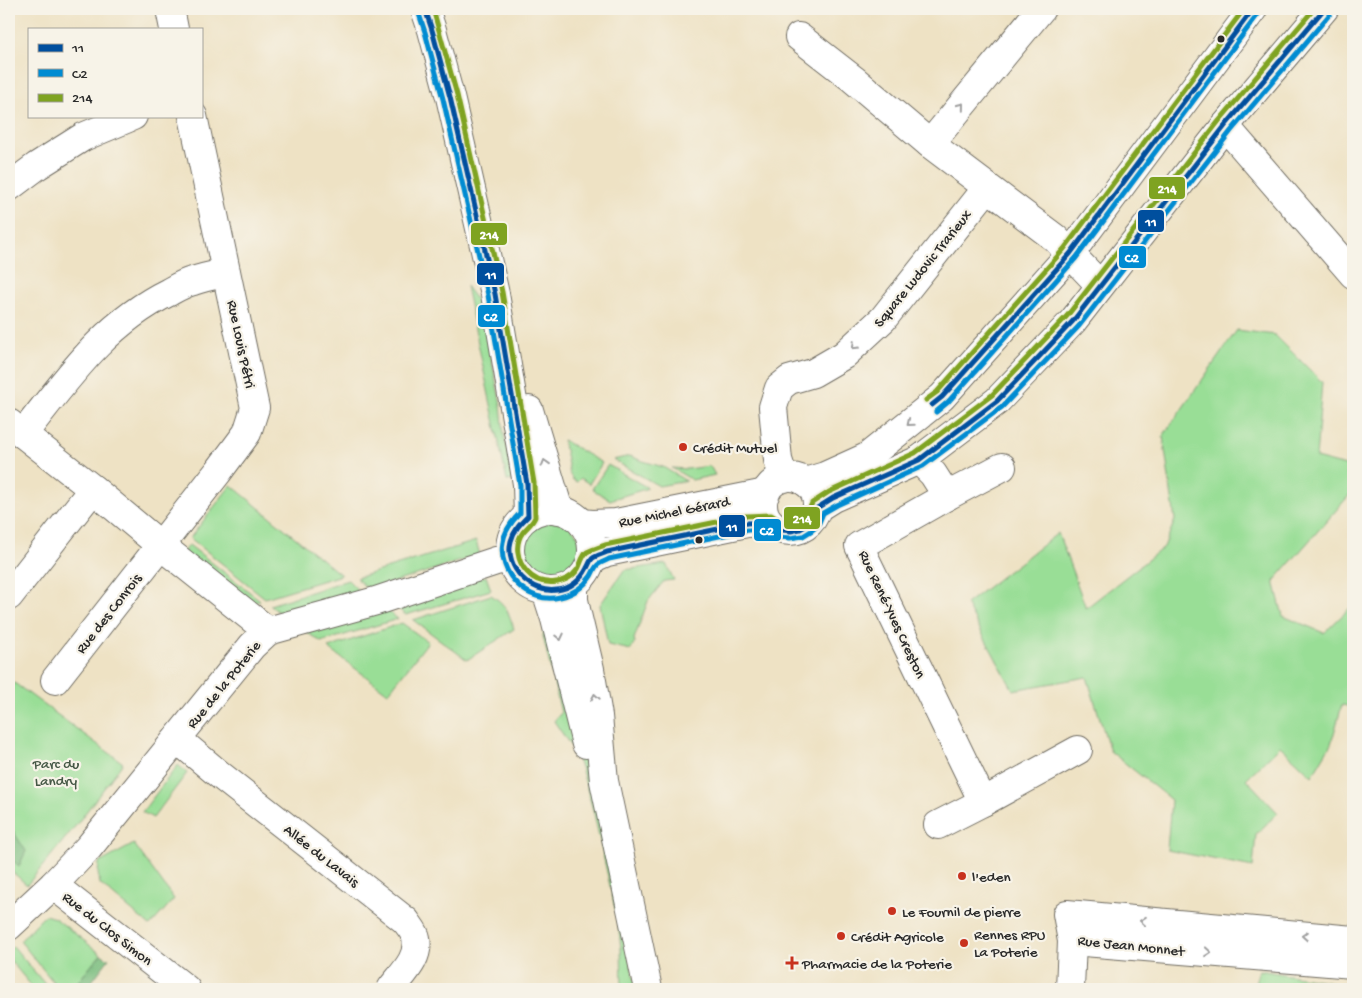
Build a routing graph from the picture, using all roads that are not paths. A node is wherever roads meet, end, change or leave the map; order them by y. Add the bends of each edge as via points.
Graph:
1 (170, 9) edge
2 (425, 9) edge
3 (1041, 9) edge
4 (1253, 9) edge
5 (1324, 9) edge
6 (174, 28) edge
7 (799, 36) dead end
8 (128, 118) edge
9 (193, 118) edge
10 (1225, 126) junction
11 (930, 144) junction
12 (9, 187) edge
13 (987, 188) junction
14 (1070, 254) junction
15 (226, 273) junction
16 (1353, 274) edge
17 (1100, 285) junction
18 (495, 294) junction
19 (16, 429) edge
20 (919, 460) junction
21 (1002, 467) dead end
22 (785, 484) junction
23 (93, 489) junction
24 (947, 496) junction
25 (816, 508) junction
26 (528, 516) junction
27 (571, 516) junction
28 (770, 522) junction
29 (160, 545) junction
30 (511, 558) junction
31 (591, 558) junction
32 (574, 584) junction
33 (546, 591) junction
34 (9, 596) edge
35 (268, 631) junction
36 (55, 680) dead end
37 (177, 739) junction
38 (1078, 750) dead end
39 (604, 781) junction
40 (983, 802) junction
41 (938, 825) dead end
42 (53, 885) junction
43 (9, 926) edge
44 (1353, 940) edge
45 (1072, 941) junction
46 (1353, 964) edge
47 (186, 989) edge
48 (391, 989) edge
49 (648, 989) edge
50 (1070, 989) edge

1 - 6 street
2 - 18 street via 450,97
11 -> 3 street
4 - 14 street, Rue Michel Gérard
5 - 10 street, Rue Michel Gérard
7 - 11 street
8 - 12 street via 83,137
9 - 15 street, Rue Louis Pétri
10 - 16 street
10 - 17 street, Rue Michel Gérard
11 - 13 street
13 - 14 street via 1055,238
13 -> 22 street, Square Ludovic Trarieux via 883,319 844,356 813,373 789,380 779,388 773,407 778,460
14 - 17 street
14 -> 22 street, Rue Michel Gérard via 942,397 904,428 867,456 825,476
15 - 19 street via 176,288 124,320
15 - 29 street, Rue Louis Pétri via 255,408 247,432
17 - 20 street, Rue Michel Gérard via 1073,321 997,401
18 - 26 street via 526,484
27 -> 18 street via 523,392
19 - 23 street
20 - 24 street
20 - 25 street, Rue Michel Gérard
21 - 24 street, Rue René-Yves Creston
22 - 25 street via 811,487 817,500
22 - 27 street, Rue Michel Gérard via 616,523 592,524
22 - 28 street via 764,500
23 - 29 street
23 - 34 street
24 - 40 street, Rue René-Yves Creston via 859,546
25 - 28 street, Rue Michel Gérard via 812,520 800,529 782,530
26 - 27 street via 543,510
26 - 30 street via 515,530
27 - 31 street via 587,531 591,540
28 - 31 street, Rue Michel Gérard via 747,523 606,552
29 - 35 street
29 - 36 street, Rue des Conrois
30 - 33 street via 521,577
30 - 35 street, Rue de la Poterie
31 - 32 street via 585,573
32 - 33 street
39 -> 32 street via 598,716 574,600
33 -> 39 street via 586,743
35 - 37 street, Rue de la Poterie via 252,646
37 - 42 street, Rue de la Poterie via 89,847
37 - 48 street, Allée du Lavais via 406,921 416,936 416,952 411,964
38 - 40 street
39 - 49 street
40 - 41 street
42 - 43 street, Rue de la Poterie
42 - 47 street, Rue du Clos Simon
44 -> 45 street, Rue Jean Monnet via 1067,914
45 -> 46 street, Rue Jean Monnet
45 - 50 street

